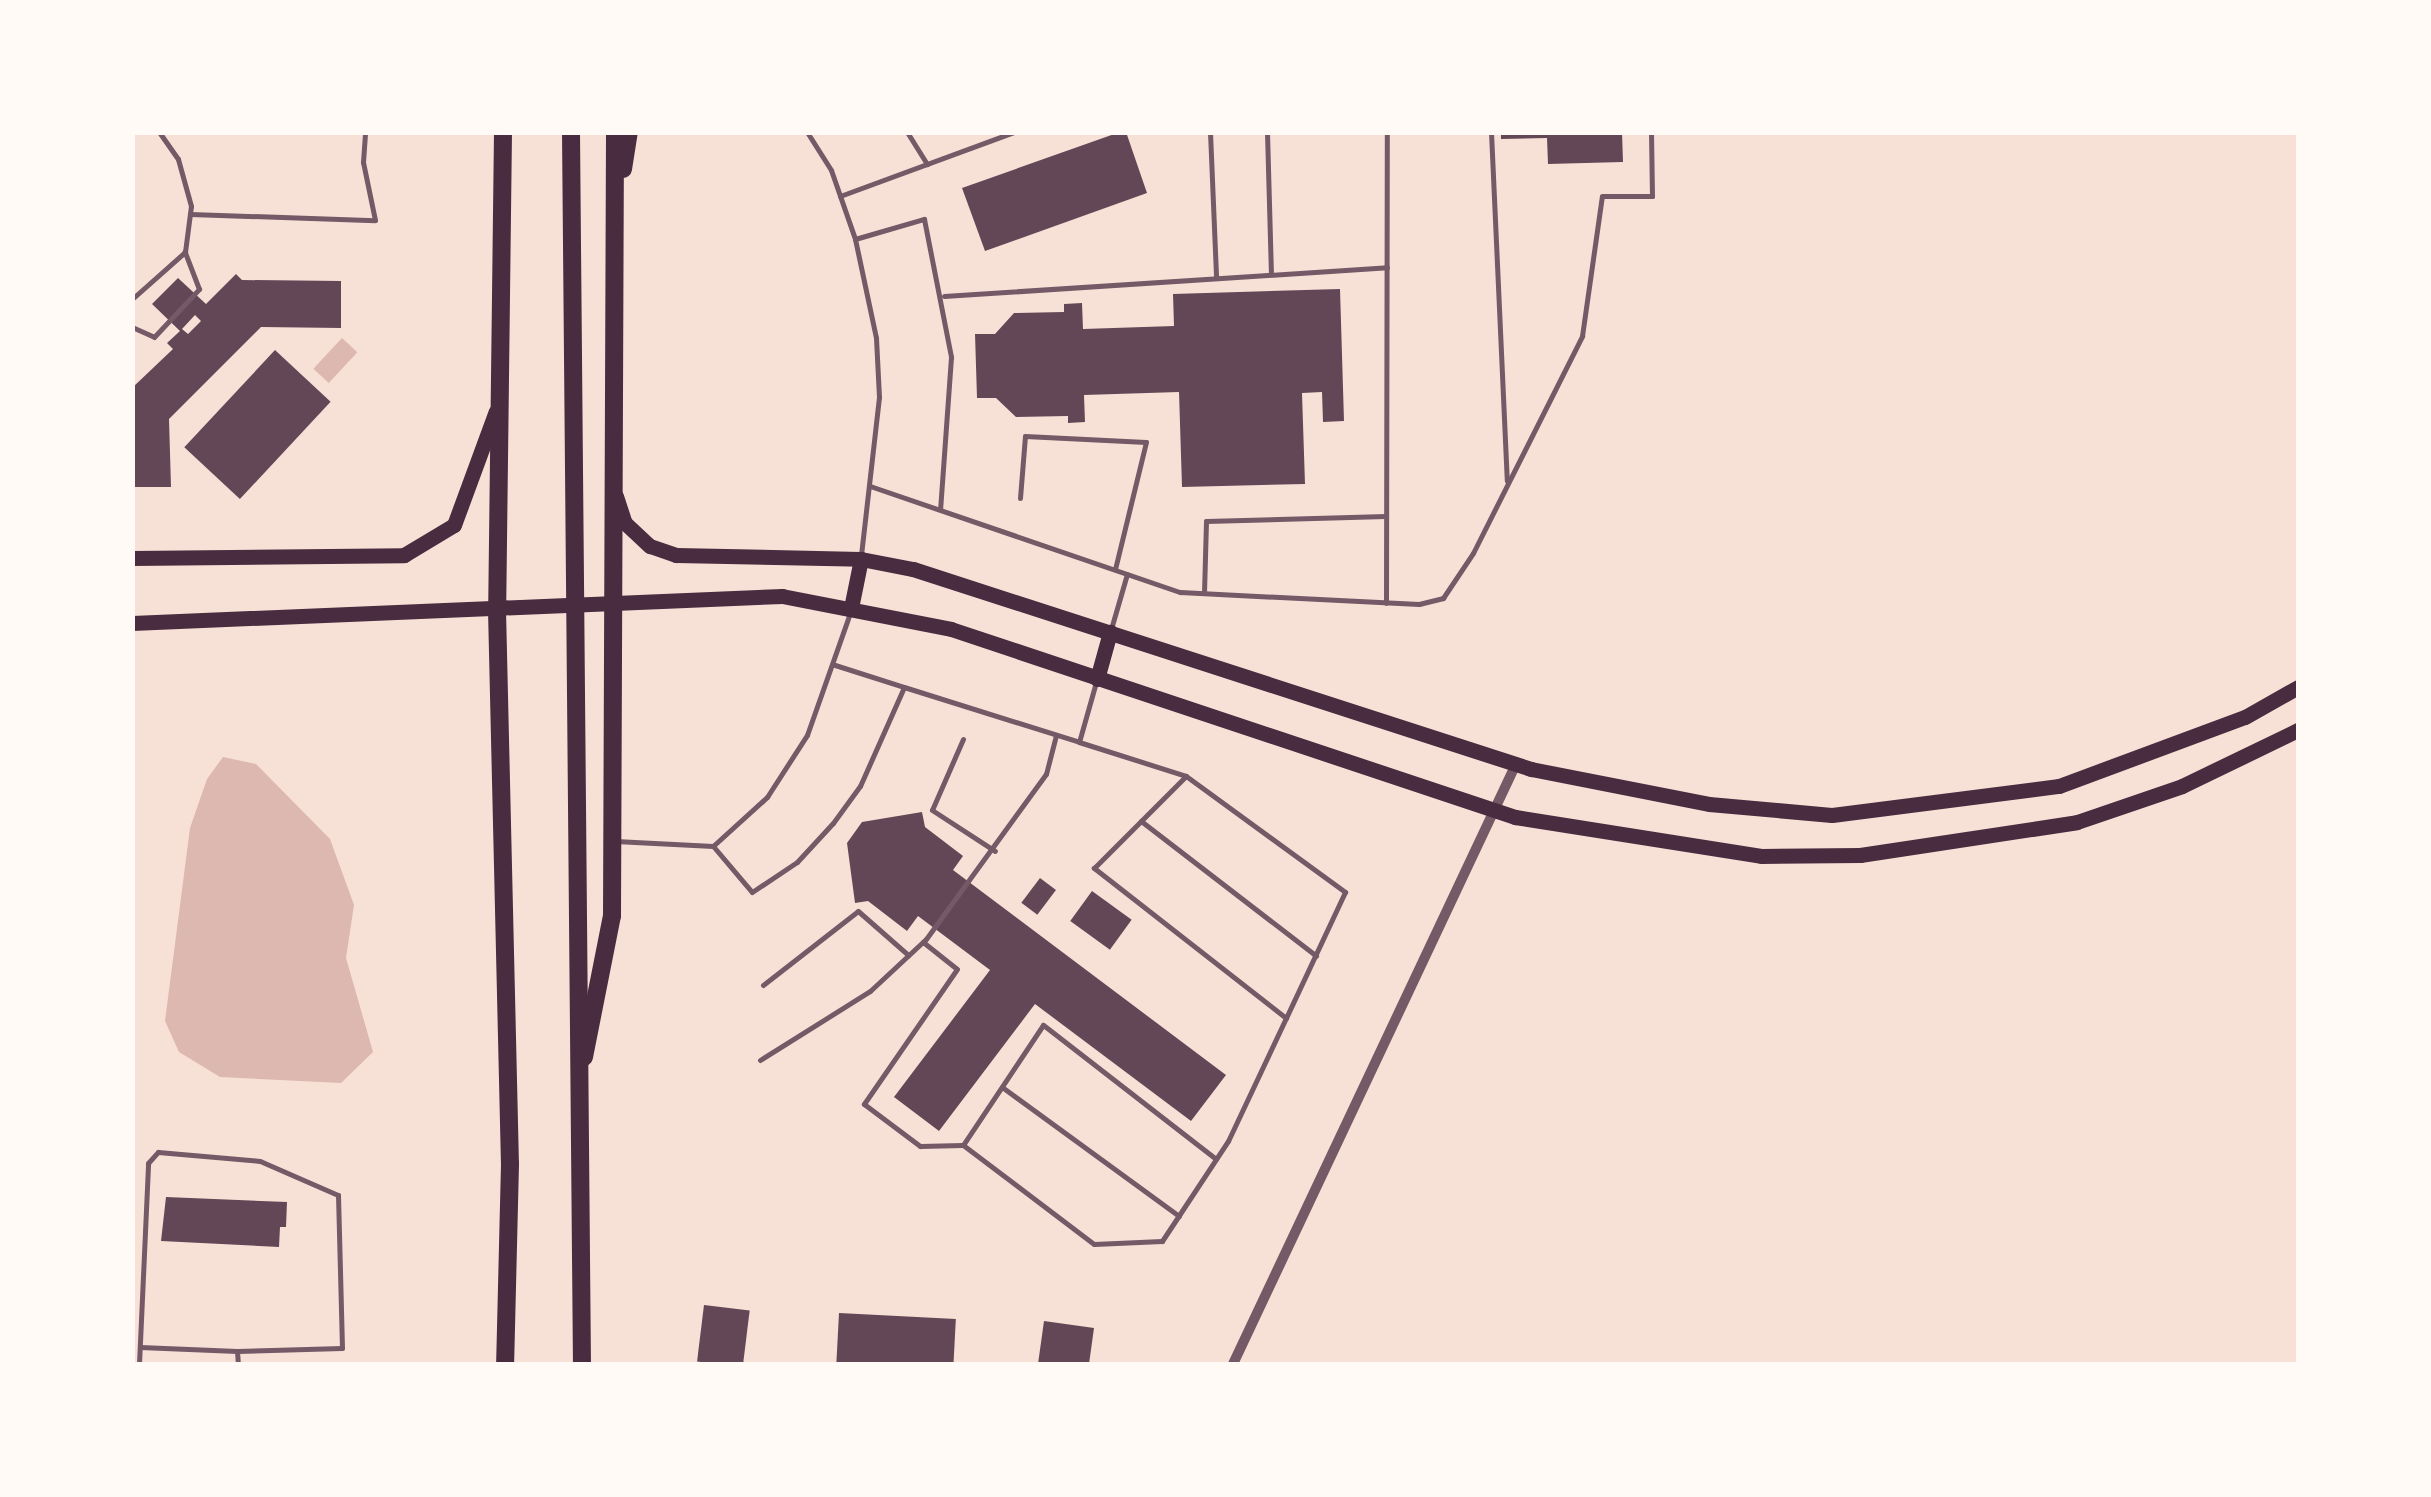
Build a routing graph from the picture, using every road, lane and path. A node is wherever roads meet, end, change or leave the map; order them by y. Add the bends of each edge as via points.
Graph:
1 (159, 132) edge
2 (365, 132) edge
3 (503, 132) edge
4 (571, 132) edge
5 (614, 132) edge
6 (630, 132) edge
7 (808, 132) edge
8 (907, 132) edge
9 (1014, 132) edge
10 (1210, 132) edge
11 (1267, 132) edge
12 (1387, 132) edge
13 (1491, 132) edge
14 (1652, 132) edge
15 (927, 164) junction
16 (840, 196) junction
17 (190, 214) junction
18 (614, 218) junction
19 (856, 238) junction
20 (184, 252) junction
21 (1387, 267) junction
22 (1271, 274) junction
23 (1216, 278) junction
24 (944, 296) junction
25 (132, 299) edge
26 (132, 327) edge
27 (505, 384) junction
28 (611, 482) junction
29 (1508, 484) junction
30 (870, 486) junction
31 (1020, 498) dead end
32 (940, 509) junction
33 (1386, 516) junction
34 (132, 558) edge
35 (861, 559) junction
36 (1115, 569) junction
37 (1127, 574) junction
38 (1204, 593) junction
39 (1386, 602) junction
40 (610, 606) junction
41 (572, 608) junction
42 (851, 608) junction
43 (497, 610) junction
44 (132, 623) edge
45 (1110, 632) junction
46 (834, 665) junction
47 (1097, 679) junction
48 (904, 687) junction
49 (2298, 687) edge
50 (2298, 730) edge
51 (1056, 735) junction
52 (963, 740) dead end
53 (1078, 742) junction
54 (1516, 764) junction
55 (1186, 776) junction
56 (1494, 810) junction
57 (1141, 821) junction
58 (611, 840) junction
59 (712, 846) junction
60 (994, 852) junction
61 (923, 942) junction
62 (908, 955) junction
63 (1316, 956) junction
64 (763, 985) dead end
65 (1286, 1018) junction
66 (760, 1060) dead end
67 (1002, 1087) junction
68 (577, 1092) junction
69 (963, 1145) junction
70 (1216, 1159) junction
71 (1178, 1216) junction
72 (140, 1347) junction
73 (237, 1350) junction
74 (137, 1363) edge
75 (238, 1364) edge
76 (505, 1364) edge
77 (582, 1364) edge
78 (1233, 1364) edge

1 - 17 lane via 178,159
2 - 17 lane via 362,162 376,220
3 - 27 highway
4 - 41 highway
5 - 18 highway
6 - 18 highway
7 - 16 lane
8 - 15 lane
9 - 15 lane
10 - 23 lane
11 - 22 lane
12 - 21 lane
13 - 29 lane
14 - 29 lane via 1652,196 1602,196 1582,336
15 - 16 lane
16 - 19 lane
17 - 20 lane
18 - 28 highway
19 - 24 lane via 924,219
19 - 30 lane via 876,338
20 - 25 lane
20 - 26 lane via 198,289 154,337
21 - 22 lane
21 - 33 lane
22 - 23 lane
23 - 24 lane
24 - 32 lane via 952,412
27 - 34 main road via 467,500 454,525 430,544 404,554
27 - 43 highway
28 - 35 main road via 625,523 650,546 676,554
28 - 40 highway
29 - 39 lane via 1450,593 1431,603
30 - 32 lane
30 - 35 lane
31 - 36 lane via 1025,436 1146,442
32 - 36 lane
33 - 38 lane via 1206,522
33 - 39 lane
35 - 42 main road
35 - 45 main road
36 - 37 lane
37 - 38 lane
37 - 45 lane
38 - 39 lane
40 - 41 main road
40 - 42 main road via 782,596
40 - 58 highway
41 - 43 main road
41 - 68 highway
42 - 46 lane
42 - 47 main road via 951,629
43 - 44 main road
43 - 76 highway via 510,1164
45 - 47 main road
45 - 54 main road
46 - 48 lane
46 - 59 lane via 790,764 767,797
47 - 53 lane
47 - 56 main road
48 - 51 lane
48 - 59 lane via 860,786 796,862 752,892
49 - 54 main road via 2245,717 2059,786 1939,805 1832,815 1735,806 1647,796
50 - 56 main road via 2182,786 2077,822 1860,856 1760,856 1592,833
51 - 53 lane
51 - 60 lane via 1046,774
52 - 60 lane via 932,810
53 - 55 lane
54 - 56 street
55 - 57 lane
55 - 63 lane via 1345,892
56 - 78 street
57 - 63 lane
57 - 65 lane via 1094,868
58 - 59 lane
58 - 68 highway via 612,916
60 - 61 lane
61 - 62 lane
61 - 69 lane via 957,969 864,1104 920,1146
62 - 64 lane via 858,911
62 - 66 lane via 870,990
63 - 65 lane
65 - 70 lane
67 - 69 lane
67 - 70 lane via 1043,1025
67 - 71 lane
68 - 77 highway
69 - 71 lane via 1094,1244 1162,1241
70 - 71 lane
72 - 73 lane
72 - 73 lane via 148,1163 158,1152 260,1161 338,1194 342,1348
72 - 74 lane
73 - 75 lane

